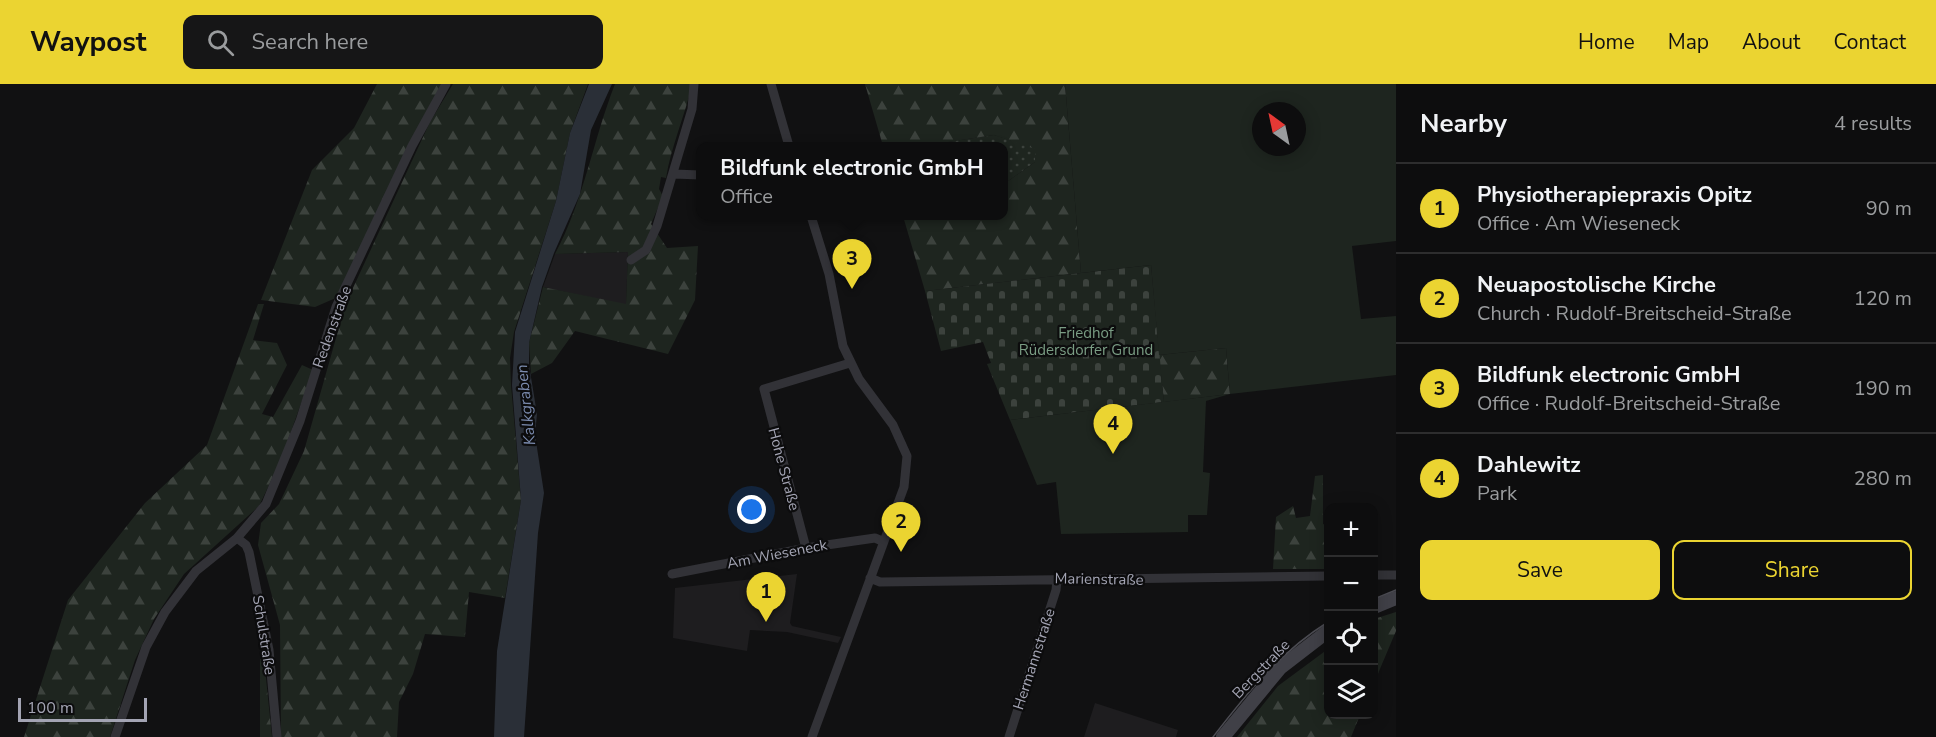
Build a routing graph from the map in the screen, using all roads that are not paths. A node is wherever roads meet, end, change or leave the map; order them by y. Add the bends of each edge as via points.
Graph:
1 (446, 84) edge
2 (694, 84) edge
3 (771, 84) edge
4 (788, 142) edge
5 (674, 174) junction
6 (696, 175) edge
7 (812, 220) edge
8 (631, 260) dead end
9 (850, 363) junction
10 (237, 538) junction
11 (882, 541) junction
12 (806, 548) junction
13 (672, 574) dead end
14 (1378, 575) edge
15 (1396, 575) edge
16 (1324, 576) edge
17 (870, 578) junction
18 (1056, 580) junction
19 (1396, 598) edge
20 (1378, 605) edge
21 (1324, 635) edge
22 (115, 737) edge
23 (277, 737) edge
24 (812, 737) edge
25 (1009, 737) edge
26 (1224, 737) edge

1 - 10 street, Redenstraße via 412,146 336,307 278,481 258,515
2 - 5 street via 692,109
3 - 4 street
5 - 6 street
5 - 8 street via 646,250
7 - 9 street
9 - 11 street via 893,425 907,456 904,487
9 - 12 street, Hohe Straße via 764,389
10 - 22 street, Redenstraße via 205,562 165,612 146,647
10 - 23 street, Schulstraße via 249,552 269,650
11 - 12 street, Am Wieseneck via 875,538
11 - 17 street
12 - 13 street, Am Wieseneck
14 - 15 street
16 - 18 street, Marienstraße
17 - 18 street, Marienstraße via 880,582
17 - 24 street
18 - 25 street, Hermannstraße
19 - 20 street
21 - 26 street, Bergstraße via 1280,668

